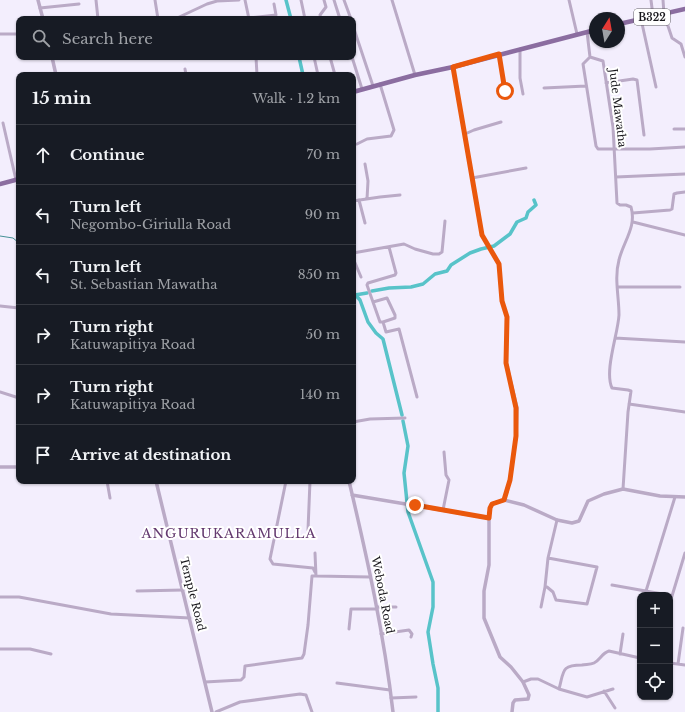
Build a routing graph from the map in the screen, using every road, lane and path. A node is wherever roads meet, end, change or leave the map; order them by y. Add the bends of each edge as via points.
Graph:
1 (38, 0) edge
2 (96, 0) edge
3 (156, 0) edge
4 (239, 0) edge
5 (245, 0) edge
6 (301, 0) edge
7 (324, 0) edge
8 (334, 0) edge
9 (344, 0) edge
10 (392, 0) edge
11 (569, 0) edge
12 (651, 0) edge
13 (663, 0) edge
14 (79, 4) dead end
15 (274, 4) dead end
16 (40, 8) junction
17 (685, 9) edge
18 (664, 14) junction
19 (41, 16) edge
20 (98, 16) edge
21 (158, 16) edge
22 (181, 16) edge
23 (248, 16) edge
24 (265, 16) edge
25 (304, 16) edge
26 (320, 16) edge
27 (339, 16) edge
28 (350, 16) edge
29 (653, 16) junction
30 (641, 19) junction
31 (625, 23) edge
32 (587, 32) joint
33 (0, 34) edge
34 (16, 34) edge
35 (577, 34) junction
36 (356, 35) edge
37 (681, 44) junction
38 (685, 47) edge
39 (520, 49) junction
40 (499, 54) junction
41 (590, 57) junction
42 (685, 57) edge
43 (53, 60) edge
44 (256, 60) edge
45 (315, 60) edge
46 (331, 60) edge
47 (353, 60) edge
48 (453, 67) junction
49 (185, 69) dead end
50 (55, 72) edge
51 (186, 72) edge
52 (258, 72) edge
53 (317, 72) edge
54 (334, 72) edge
55 (415, 75) junction
56 (606, 83) junction
57 (380, 84) junction
58 (373, 86) junction
59 (586, 86) junction
60 (656, 87) dead end
61 (544, 88) dead end
62 (362, 89) junction
63 (356, 91) edge
64 (505, 91) dead end
65 (523, 94) dead end
66 (501, 122) dead end
67 (4, 123) dead end
68 (685, 128) edge
69 (674, 129) dead end
70 (465, 134) junction
71 (644, 136) dead end
72 (357, 144) dead end
73 (685, 147) edge
74 (615, 148) junction
75 (365, 164) dead end
76 (526, 168) dead end
77 (16, 171) edge
78 (685, 174) edge
79 (616, 177) junction
80 (472, 178) junction
81 (16, 180) edge
82 (0, 184) edge
83 (685, 192) edge
84 (400, 196) dead end
85 (367, 199) junction
86 (356, 200) edge
87 (359, 200) junction
88 (633, 213) junction
89 (445, 220) dead end
90 (633, 222) junction
91 (364, 223) dead end
92 (685, 235) edge
93 (389, 247) junction
94 (356, 253) edge
95 (356, 265) edge
96 (361, 276) dead end
97 (617, 287) junction
98 (680, 287) dead end
99 (373, 302) junction
100 (0, 306) edge
101 (16, 308) edge
102 (383, 322) junction
103 (615, 338) junction
104 (685, 342) edge
105 (0, 392) edge
106 (16, 397) edge
107 (417, 397) dead end
108 (629, 404) junction
109 (685, 412) edge
110 (405, 418) dead end
111 (356, 422) edge
112 (444, 452) dead end
113 (0, 467) edge
114 (16, 467) edge
115 (108, 484) edge
116 (157, 484) edge
117 (285, 484) edge
118 (310, 484) edge
119 (349, 484) edge
120 (623, 489) junction
121 (352, 495) junction
122 (674, 497) junction
123 (685, 497) edge
124 (110, 498) dead end
125 (504, 500) junction
126 (443, 510) junction
127 (489, 518) junction
128 (557, 520) junction
129 (308, 530) dead end
130 (315, 553) dead end
131 (685, 553) edge
132 (548, 558) junction
133 (316, 574) junction
134 (370, 577) junction
135 (612, 584) dead end
136 (545, 587) junction
137 (183, 590) junction
138 (137, 591) dead end
139 (646, 591) junction
140 (652, 592) edge
141 (673, 593) edge
142 (0, 597) edge
143 (396, 607) dead end
144 (542, 607) dead end
145 (377, 608) junction
146 (190, 618) junction
147 (683, 628) dead end
148 (349, 629) dead end
149 (381, 634) junction
150 (623, 634) dead end
151 (411, 637) dead end
152 (0, 649) edge
153 (51, 654) dead end
154 (620, 654) junction
155 (637, 657) edge
156 (673, 663) edge
157 (678, 664) junction
158 (685, 665) edge
159 (205, 682) junction
160 (523, 682) junction
161 (337, 683) dead end
162 (559, 689) junction
163 (613, 689) dead end
164 (390, 690) junction
165 (604, 691) junction
166 (416, 697) dead end
167 (391, 698) junction
168 (616, 708) dead end
169 (212, 712) edge
170 (216, 712) edge
171 (312, 712) edge
172 (393, 712) edge
173 (512, 712) edge

1 - 16 street
2 - 20 street
3 - 21 street
4 - 22 street via 217,1
5 - 23 street
6 - 25 street
7 - 26 street via 326,7
8 - 27 street
9 - 28 street
10 - 55 street
11 - 35 street
12 - 29 street
13 - 18 street
14 - 16 street
15 - 24 street via 276,14
16 - 19 street
17 - 18 main road, B322
18 - 29 main road, B322
18 - 37 street via 672,38
29 - 30 main road, B322
30 - 31 main road, B322
30 - 60 street
32 - 35 main road
32 - 41 street
33 - 34 street
35 - 39 main road
36 - 58 street
37 - 38 street
37 - 42 street
39 - 40 main road
39 - 65 street
40 - 48 main road
40 - 64 street
41 - 56 street, Jude Mawatha via 603,61
41 - 59 street via 583,64
43 - 50 street
44 - 52 street
45 - 53 street
46 - 54 street
47 - 62 street
48 - 55 main road
48 - 70 street
49 - 51 street
55 - 57 main road
56 - 71 street via 637,80
56 - 74 street, Jude Mawatha
57 - 58 main road
57 - 72 street via 393,133 391,136 367,139
58 - 62 main road
59 - 61 street
59 - 74 street via 596,146 602,150
62 - 63 main road
66 - 70 street
67 - 77 street
68 - 69 street
70 - 80 street
73 - 74 street
74 - 79 street, Jude Mawatha
75 - 85 street via 368,181
76 - 80 street
78 - 79 street
79 - 88 street, Jude Mawatha via 617,203 631,207
80 - 125 street via 482,235 499,264 502,301 507,317 506,363 516,408 516,436 510,480
81 - 82 main road
83 - 88 street via 674,194 670,210
84 - 85 street
85 - 87 street
86 - 87 street
87 - 91 street
88 - 90 street
89 - 93 street via 442,252 439,254 404,244
90 - 92 street
90 - 97 street via 619,259 616,272
93 - 94 street
93 - 99 street via 396,273 368,283
95 - 96 street
97 - 98 street
97 - 103 street via 619,316
99 - 102 street via 380,322
99 - 102 street via 387,298 395,318
100 - 101 street
102 - 107 street via 386,332 399,329
103 - 104 street
103 - 108 street via 611,384 612,388 631,391
105 - 106 street
108 - 109 street
108 - 120 street
110 - 111 street
112 - 126 street via 446,475 449,480
113 - 114 street
115 - 124 street
116 - 137 street, Temple Road
117 - 133 street via 270,559 273,564 313,568
118 - 129 street
119 - 121 street, Weboda Road
120 - 122 street
120 - 128 street via 588,501 579,521 569,523
121 - 126 street
121 - 134 street, Weboda Road
122 - 123 street
122 - 139 street
125 - 127 street via 492,504
125 - 128 street via 524,505
126 - 127 street
127 - 160 street via 489,565 484,590 484,618 500,657
128 - 132 street
130 - 133 street
131 - 141 street
132 - 136 street
132 - 136 street via 597,567 587,604 556,600 553,592
133 - 134 street
133 - 159 street via 312,576 302,658 245,666 244,677 241,680
134 - 145 street, Weboda Road
135 - 139 street
136 - 144 street
137 - 138 street
137 - 146 street, Temple Road
139 - 140 street
142 - 146 street via 19,597 111,614
143 - 145 street
145 - 148 street via 351,609
145 - 149 street, Weboda Road
146 - 159 street, Temple Road
147 - 157 street
149 - 151 street via 409,630
149 - 164 street, Weboda Road
150 - 154 street
152 - 153 street via 30,649
154 - 155 street
154 - 162 street via 604,652 598,661 592,664 567,667
156 - 157 street
157 - 158 street
159 - 169 street, Temple Road
160 - 162 street via 538,679
160 - 173 street via 529,698 515,700
161 - 164 street
162 - 165 street via 587,698
163 - 165 street
164 - 167 street, Weboda Road
165 - 168 street
166 - 167 street
167 - 172 street, Weboda Road
170 - 171 street via 240,702 300,694 306,695

